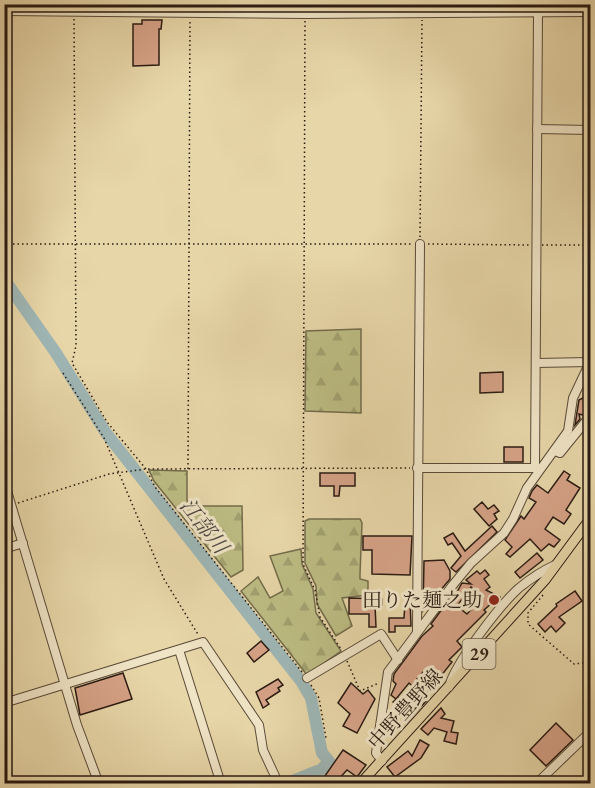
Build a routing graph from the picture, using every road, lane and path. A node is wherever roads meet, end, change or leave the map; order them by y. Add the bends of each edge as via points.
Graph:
1 (4, 11) edge
2 (74, 12) junction
3 (190, 12) junction
4 (591, 12) edge
5 (538, 13) junction
6 (305, 14) junction
7 (422, 14) junction
8 (537, 129) junction
9 (591, 130) edge
10 (4, 244) edge
11 (75, 244) junction
12 (304, 244) junction
13 (420, 244) junction
14 (189, 245) junction
15 (536, 245) junction
16 (591, 245) edge
17 (590, 362) edge
18 (536, 363) junction
19 (63, 372) dead end
20 (591, 425) edge
21 (555, 451) junction
22 (146, 468) junction
23 (303, 468) junction
24 (417, 468) junction
25 (538, 468) junction
26 (188, 469) junction
27 (118, 473) junction
28 (4, 481) edge
29 (12, 505) junction
30 (591, 519) edge
31 (23, 543) junction
32 (4, 549) edge
33 (557, 564) junction
34 (548, 589) dead end
35 (417, 632) junction
36 (203, 642) junction
37 (179, 650) junction
38 (345, 656) junction
39 (398, 660) junction
40 (591, 669) edge
41 (388, 672) junction
42 (307, 678) junction
43 (66, 685) junction
44 (448, 688) junction
45 (4, 703) edge
46 (591, 732) edge
47 (326, 738) dead end
48 (382, 761) junction
49 (99, 783) edge
50 (221, 783) edge
51 (271, 783) edge
52 (360, 783) edge
53 (536, 783) edge

1 - 2 street
2 - 3 street
2 - 11 path
3 - 6 street
3 - 14 path
4 - 5 street
5 - 7 street
5 - 8 street
6 - 7 street
6 - 12 path
7 - 13 path
8 - 9 street
8 - 15 street
10 - 11 path
11 - 14 path
11 - 22 path via 76,346 72,363 108,423
12 - 13 path
12 - 14 path
12 - 23 path
13 - 15 path
13 - 24 street
14 - 26 path
15 - 16 path
15 - 18 street
17 - 18 street
17 - 21 street via 573,398 568,431
18 - 25 street
19 - 27 path via 104,438
20 - 21 street via 586,421 560,453
21 - 25 street
22 - 26 path
22 - 27 path
22 - 42 path via 155,487
23 - 24 path
23 - 26 path
23 - 38 path via 303,564 315,590 320,617
24 - 25 street
24 - 35 street
25 - 35 street via 504,533 471,563
27 - 29 path
27 - 36 path via 164,579
28 - 29 street
29 - 31 street
30 - 33 main road, 中野豊野線 / 29
31 - 32 street
31 - 43 street
33 - 44 main road, 中野豊野線 / 29
33 - 44 street via 518,589 475,641
34 - 40 path via 528,613 528,624 574,663
35 - 39 street
36 - 37 street
36 - 51 street via 259,725 263,750 275,776
37 - 43 street
37 - 50 street
38 - 39 street via 381,634
38 - 41 path via 360,691 380,682
38 - 42 street
39 - 41 street
41 - 48 street via 376,753
42 - 47 path via 319,698
43 - 45 street
43 - 49 street
44 - 48 main road, 中野豊野線 / 29
46 - 53 street
48 - 52 main road, 中野豊野線 / 29

